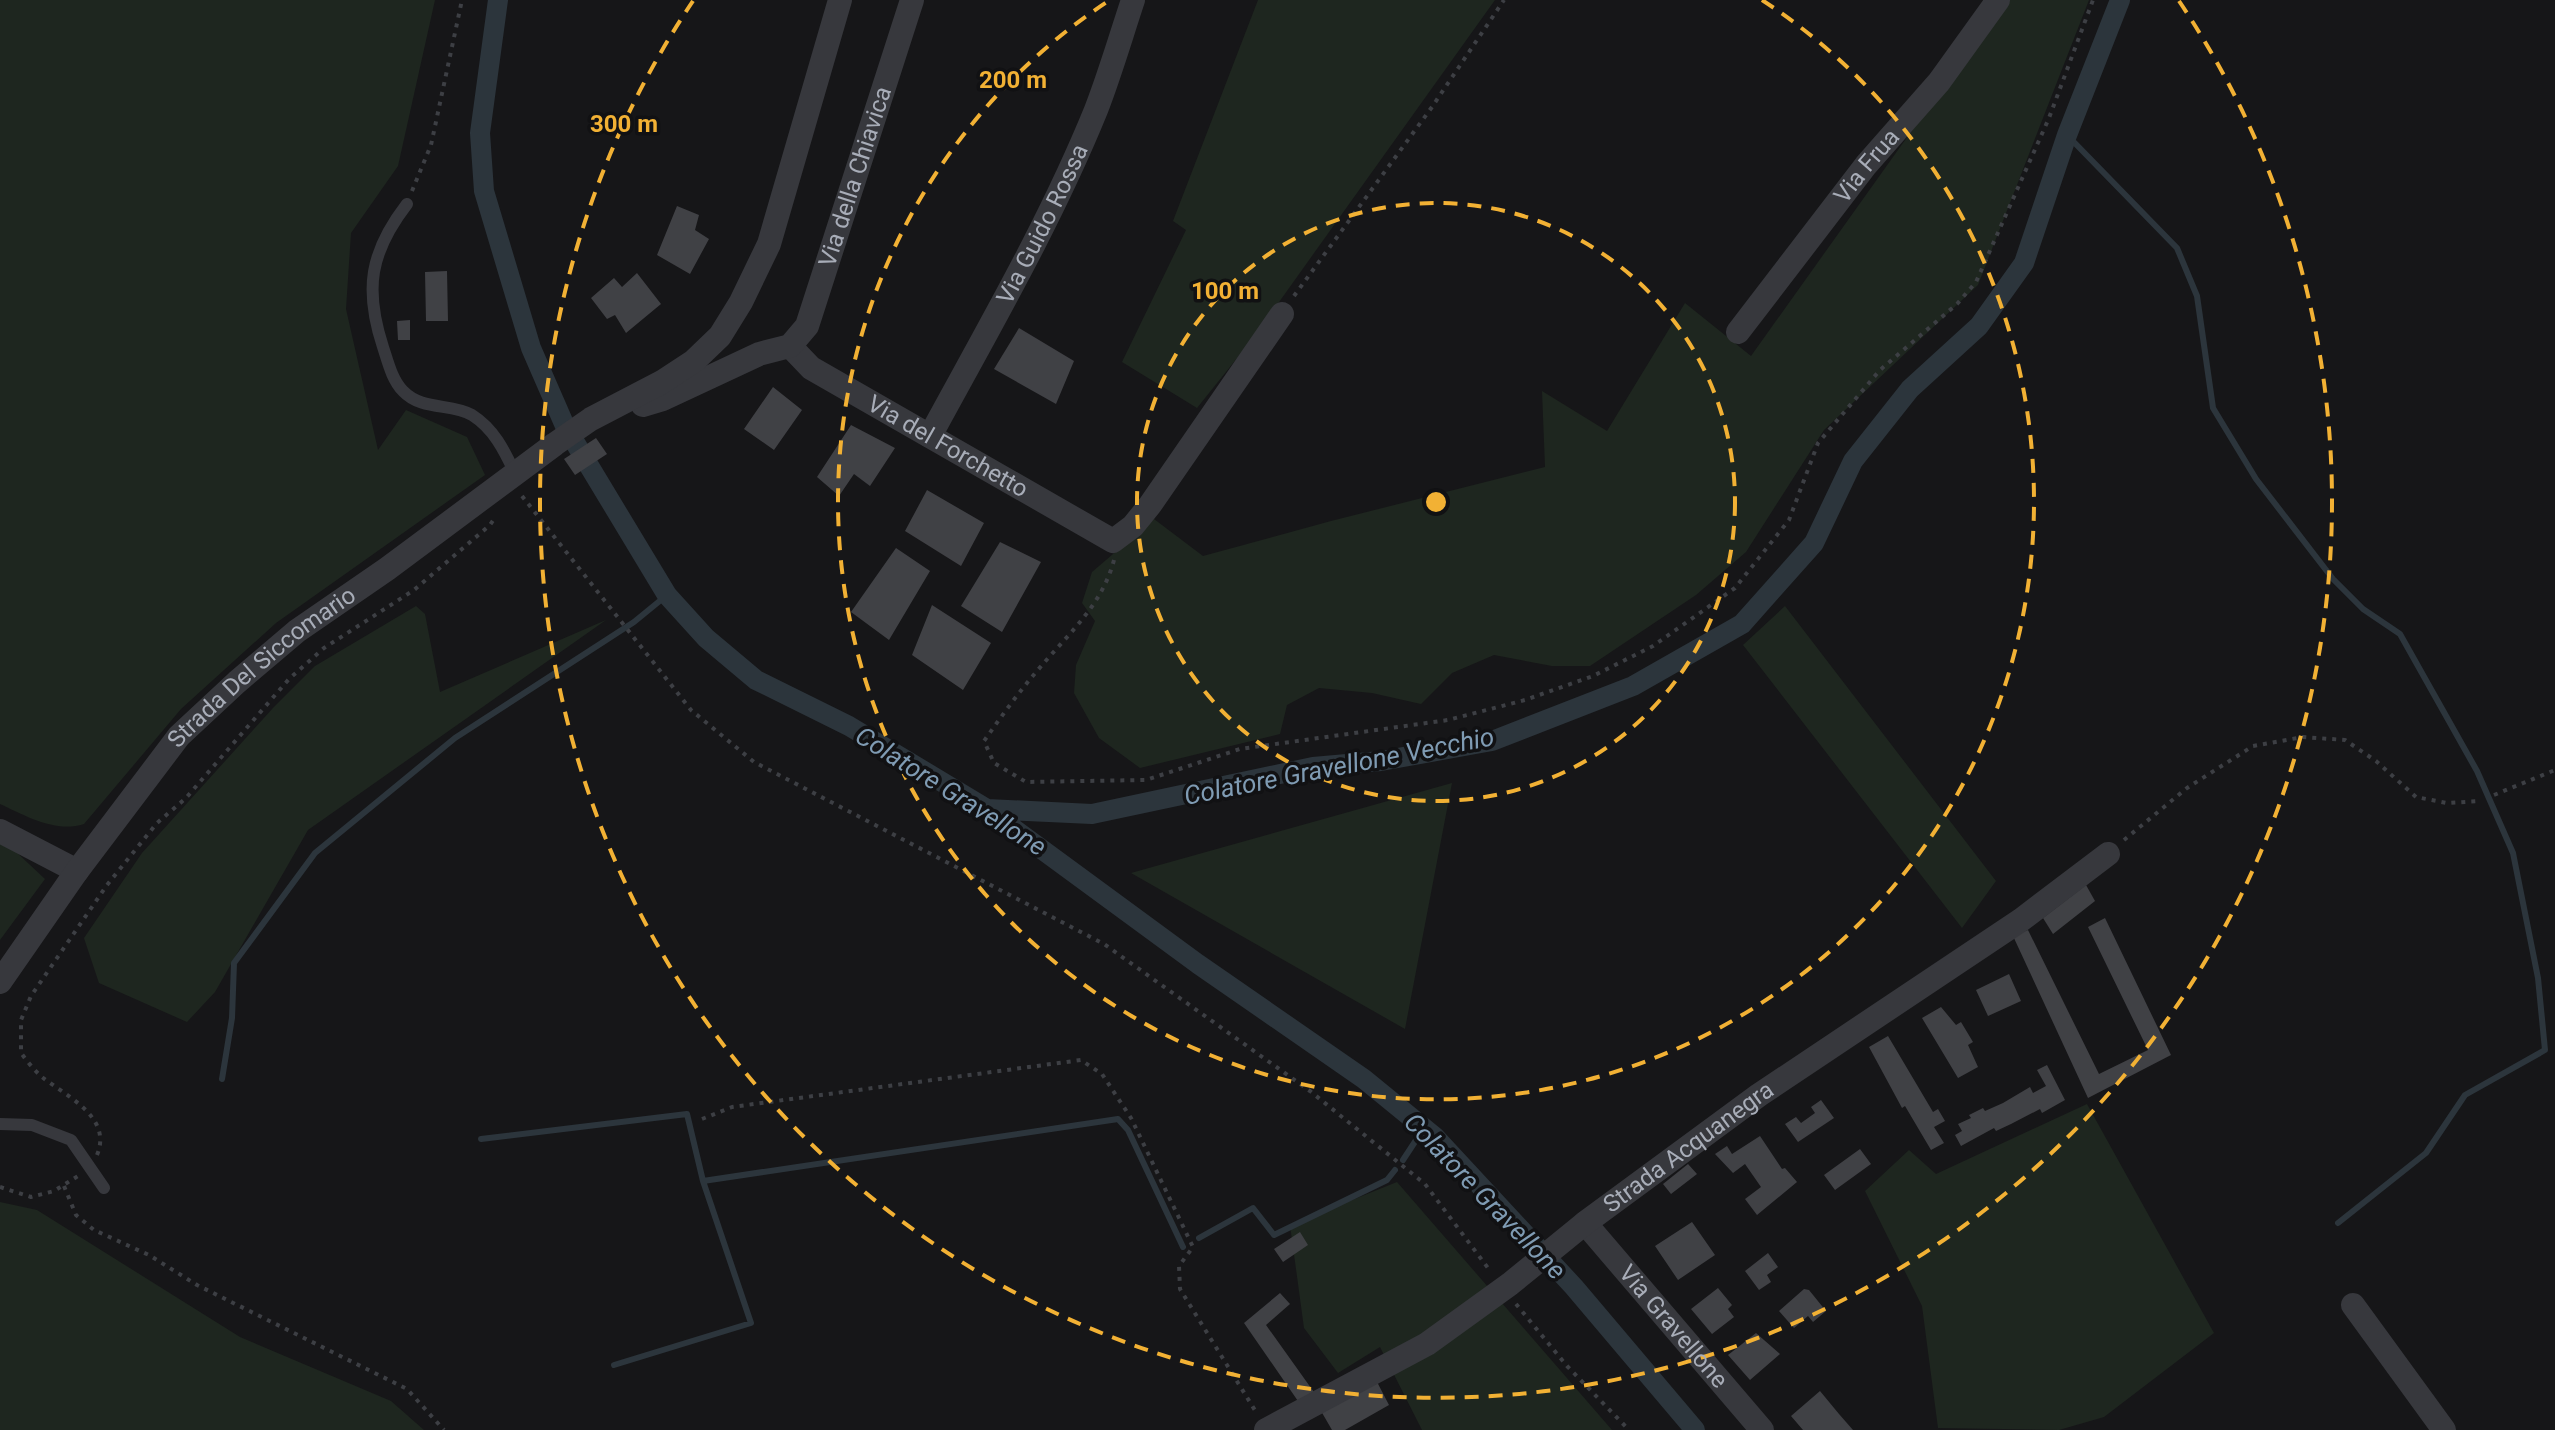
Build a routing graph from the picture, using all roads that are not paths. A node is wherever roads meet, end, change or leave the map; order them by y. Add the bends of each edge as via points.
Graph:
1 (840, 0) edge
2 (912, 0) edge
3 (1133, 0) edge
4 (1998, 0) edge
5 (407, 204) road end
6 (1282, 314) road end
7 (1738, 332) dead end
8 (790, 346) junction
9 (591, 419) junction
10 (930, 436) junction
11 (511, 477) junction
12 (0, 831) edge
13 (2108, 854) road end
14 (77, 871) junction
15 (0, 982) edge
16 (0, 1124) edge
17 (104, 1188) dead end
18 (1585, 1223) junction
19 (2353, 1305) dead end
20 (1267, 1430) edge
21 (1762, 1430) edge
22 (2444, 1430) edge

1 - 9 street via 769,244 741,302 720,336 694,361
2 - 8 street, Via della Chiavica via 812,317
3 - 10 street, Via Guido Rossa via 1073,164
4 - 7 street, Via Frua via 1939,82 1866,165
5 - 11 lane via 379,247 374,270 376,326 391,372 404,392 428,406 470,414 497,437
6 - 10 street, Via del Forchetto via 1150,505 1113,541
8 - 9 street via 759,354 663,399
8 - 10 street, Via del Forchetto via 811,368
9 - 11 street, Strada Del Siccomario
11 - 14 street, Strada Del Siccomario via 297,631 237,682 179,736
12 - 14 street
13 - 18 street, Strada Acquanegra via 2021,920 1759,1095
14 - 15 street, Strada Del Siccomario
16 - 17 lane via 32,1125 71,1140
18 - 20 street, Strada Acquanegra via 1427,1344
18 - 21 street, Via Gravellone
19 - 22 street

